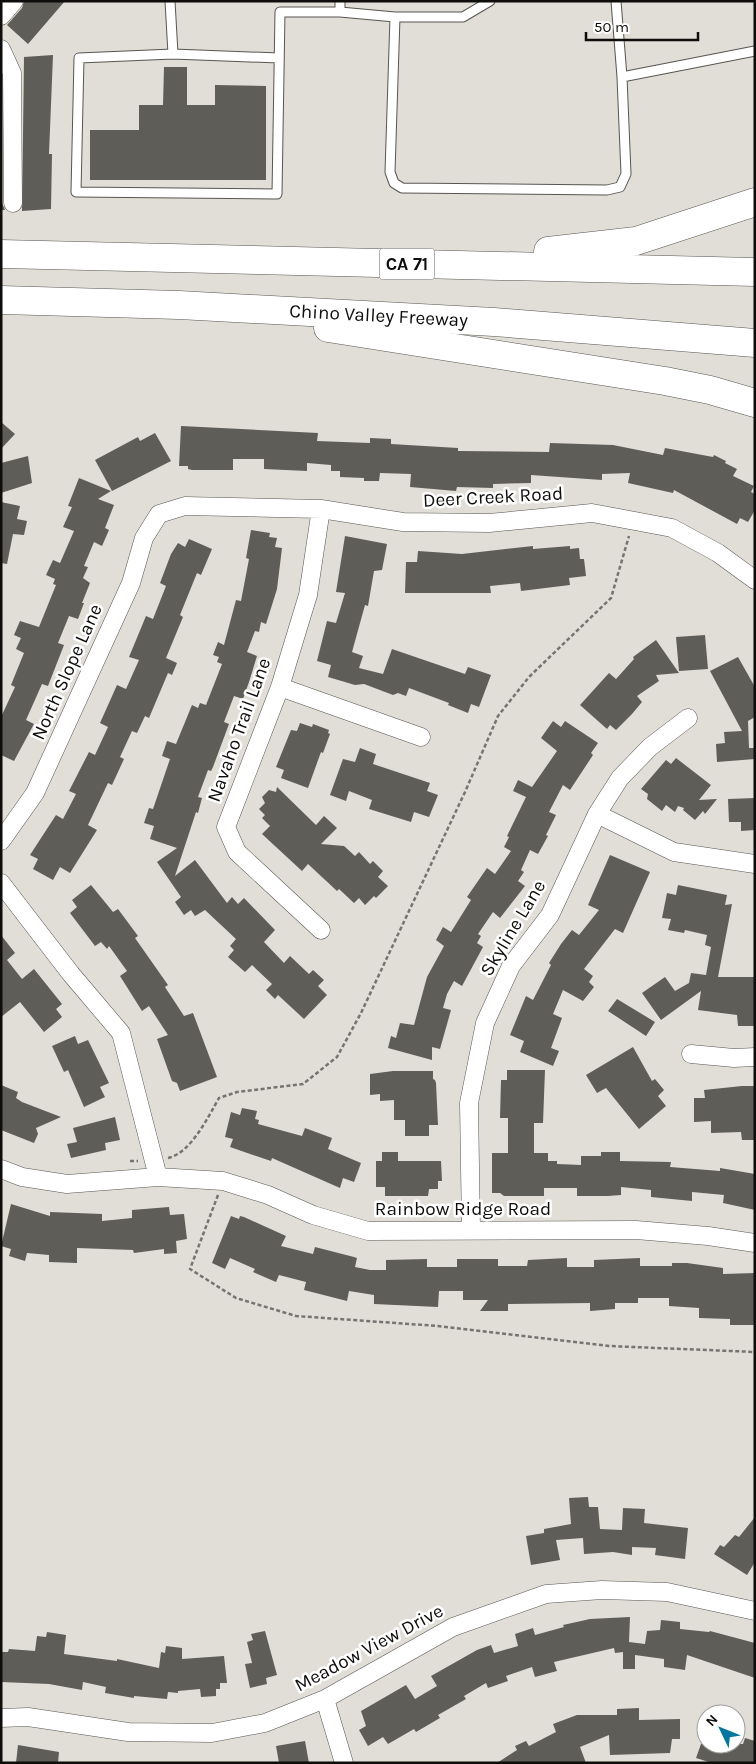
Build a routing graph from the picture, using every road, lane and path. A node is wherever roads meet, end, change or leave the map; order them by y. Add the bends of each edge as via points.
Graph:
1 (14, 1) edge
2 (170, 1) edge
3 (340, 1) edge
4 (490, 1) edge
5 (616, 1) edge
6 (340, 12) junction
7 (1, 16) edge
8 (395, 17) junction
9 (1, 49) edge
10 (755, 51) edge
11 (174, 54) junction
12 (278, 58) junction
13 (622, 76) junction
14 (7, 110) edge
15 (755, 202) edge
16 (13, 203) dead end
17 (1, 254) edge
18 (59, 255) junction
19 (755, 272) edge
20 (1, 300) edge
21 (179, 304) junction
22 (755, 343) edge
23 (755, 403) edge
24 (321, 509) junction
25 (158, 514) joint
26 (633, 521) junction
27 (755, 580) edge
28 (280, 687) junction
29 (688, 718) dead end
30 (421, 738) dead end
31 (597, 814) junction
32 (1, 841) edge
33 (755, 864) edge
34 (1, 883) edge
35 (321, 930) dead end
36 (691, 1054) dead end
37 (755, 1057) edge
38 (130, 1161) dead end
39 (1, 1169) edge
40 (156, 1170) junction
41 (223, 1182) junction
42 (471, 1230) junction
43 (755, 1243) edge
44 (755, 1352) edge
45 (755, 1611) edge
46 (325, 1699) junction
47 (1, 1718) edge
48 (344, 1763) edge

1 - 7 street
2 - 11 lane
3 - 6 lane
4 - 8 lane via 464,17
5 - 13 lane
6 - 8 lane
6 - 12 lane via 280,12
8 - 13 lane via 390,172 394,183 402,188 607,190 620,186 626,174
9 - 14 street via 12,73
10 - 13 lane
11 - 12 lane
11 - 12 lane via 79,58 76,192 277,194
14 - 16 street
15 - 18 highway via 636,242 588,248 490,253
17 - 18 highway, CA 71
18 - 19 highway, CA 71
20 - 21 highway, Chino Valley Freeway
21 - 22 highway, Chino Valley Freeway via 494,322
21 - 23 highway via 665,382
24 - 25 street, Deer Creek Road via 185,506
24 - 26 street, Deer Creek Road via 403,522 489,523 592,513
24 - 28 street, Navaho Trail Lane via 308,595
25 - 32 street, North Slope Lane via 144,538 131,583 36,793
26 - 27 street, Deer Creek Road via 672,528 718,553
26 - 40 path via 611,598 529,677 498,716 361,1013 336,1057 304,1084 237,1092 219,1098 198,1135
28 - 30 street
28 - 35 street, Navaho Trail Lane via 226,827 237,852
29 - 31 street, Skyline Lane via 650,747 620,778
31 - 33 street via 674,852
31 - 42 street, Skyline Lane via 550,915 511,966 485,1023 469,1102
34 - 40 street via 71,974 121,1032
36 - 37 street
38 - 40 path
39 - 40 street, Rainbow Ridge Road via 22,1177 67,1184
40 - 41 street, Rainbow Ridge Road
41 - 42 street, Rainbow Ridge Road via 368,1231
41 - 44 path via 190,1269 236,1298 296,1316 438,1326 609,1346
42 - 43 street, Rainbow Ridge Road via 636,1230
45 - 46 street, Meadow View Drive via 667,1592 602,1590 546,1594 453,1627
46 - 47 street, Meadow View Drive via 265,1723 212,1733 128,1732 28,1717
46 - 48 street

